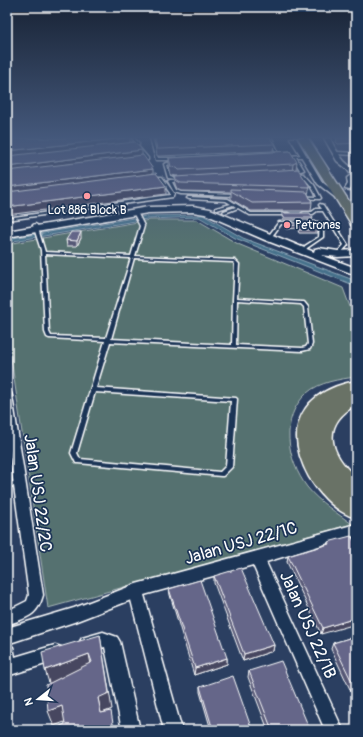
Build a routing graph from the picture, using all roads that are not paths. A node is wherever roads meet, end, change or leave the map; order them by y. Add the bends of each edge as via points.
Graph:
1 (168, 172) edge
2 (292, 172) edge
3 (314, 172) edge
4 (329, 172) edge
5 (337, 172) edge
6 (355, 177) edge
7 (153, 179) edge
8 (313, 186) junction
9 (323, 186) junction
10 (348, 189) junction
11 (189, 198) dead end
12 (350, 201) edge
13 (233, 204) junction
14 (321, 205) dead end
15 (238, 207) junction
16 (324, 210) junction
17 (221, 211) junction
18 (289, 214) edge
19 (297, 214) edge
20 (138, 216) junction
21 (7, 219) edge
22 (356, 222) edge
23 (295, 223) edge
24 (303, 223) edge
25 (7, 229) edge
26 (37, 231) junction
27 (7, 234) edge
28 (271, 236) junction
29 (305, 250) junction
30 (356, 252) edge
31 (43, 253) junction
32 (338, 254) junction
33 (133, 257) junction
34 (356, 272) edge
35 (235, 299) junction
36 (108, 340) junction
37 (234, 346) junction
38 (356, 387) edge
39 (93, 390) junction
40 (7, 396) edge
41 (341, 401) edge
42 (20, 482) junction
43 (7, 486) edge
44 (356, 490) edge
45 (356, 509) edge
46 (356, 530) edge
47 (257, 558) junction
48 (136, 591) junction
49 (7, 618) edge
50 (7, 636) edge
51 (7, 663) edge
52 (131, 730) edge
53 (173, 730) edge
54 (334, 730) edge

1 - 2 lane via 169,177 174,178
3 - 9 street
4 - 12 highway
5 - 10 highway
6 - 10 street via 350,178 351,184
7 - 21 lane via 161,178 172,196
8 - 8 lane via 319,198 181,193 175,191 170,181 297,174 304,175
8 - 9 lane
9 - 12 street
10 - 12 highway
11 - 13 lane via 223,199
12 - 22 highway
13 - 15 lane
13 - 17 lane
14 - 16 lane
15 - 17 lane
15 - 18 lane via 250,214
16 - 19 lane
16 - 32 lane via 346,245
17 - 26 street via 193,205 151,206
17 - 28 street
20 - 26 street
20 - 28 street via 158,210 207,211
20 - 33 lane via 142,226
23 - 28 lane via 280,223
24 - 29 lane via 318,223 322,226 321,237
25 - 26 street
26 - 27 street
26 - 31 lane
28 - 29 street
29 - 32 street
29 - 34 street
30 - 32 street
31 - 33 lane
31 - 36 lane via 47,335
33 - 35 lane via 234,261 237,264
33 - 36 lane
35 - 37 lane
35 - 37 lane via 302,303 306,307 310,344 302,350
36 - 37 lane
36 - 39 lane
38 - 41 highway via 341,391
39 - 39 lane via 234,399 229,467 221,474 78,461 74,453
40 - 42 street, Jalan USJ 22/2C
41 - 44 highway via 324,426 322,439 326,453 335,468 347,484
41 - 45 highway via 313,412 307,425 306,440 317,472 329,488
42 - 43 lane
42 - 49 street, Jalan USJ 22/2C via 36,596 33,605
46 - 47 street, Jalan USJ 22/1C
47 - 48 street, Jalan USJ 22/1C
47 - 54 street, Jalan USJ 22/1B
48 - 50 street, Jalan USJ 22/1C via 74,616
48 - 53 street
51 - 52 street via 102,639 112,642

